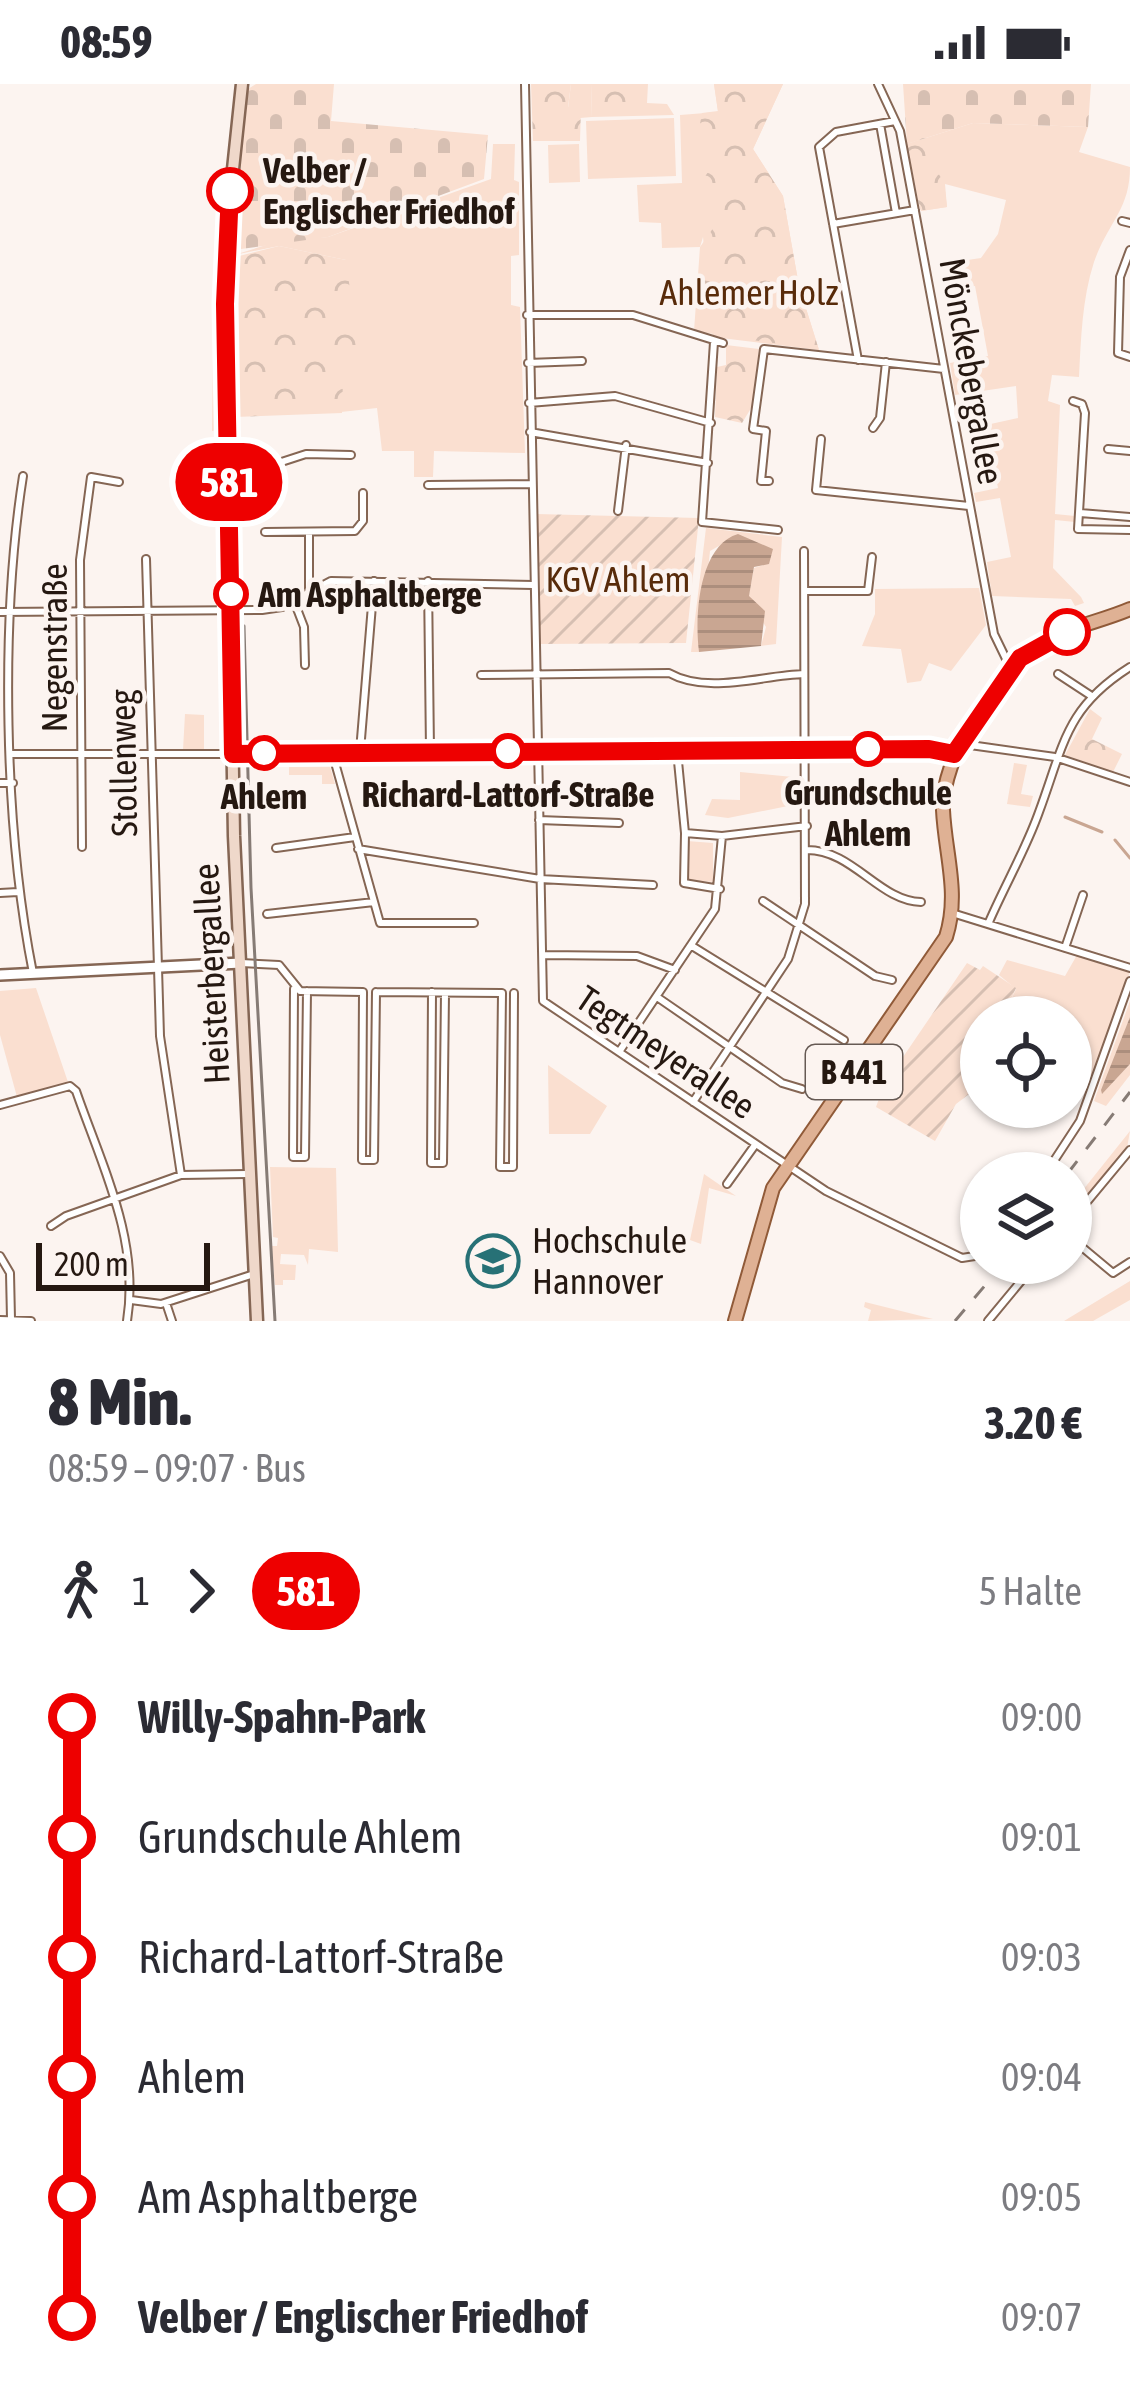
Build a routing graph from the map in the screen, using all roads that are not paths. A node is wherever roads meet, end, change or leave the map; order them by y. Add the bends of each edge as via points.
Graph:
1 (525, 84) edge
2 (878, 84) edge
3 (242, 86) edge
4 (895, 121) junction
5 (880, 124) junction
6 (915, 210) junction
7 (896, 213) junction
8 (833, 224) junction
9 (1130, 250) edge
10 (1126, 269) edge
11 (527, 315) junction
12 (1130, 356) edge
13 (858, 360) junction
14 (528, 362) junction
15 (583, 362) dead end
16 (886, 362) junction
17 (944, 369) junction
18 (1073, 401) dead end
19 (529, 403) junction
20 (711, 423) junction
21 (873, 428) dead end
22 (530, 432) junction
23 (821, 439) dead end
24 (626, 446) junction
25 (1108, 449) dead end
26 (1130, 451) edge
27 (351, 454) dead end
28 (708, 463) junction
29 (23, 476) dead end
30 (229, 479) junction
31 (770, 481) dead end
32 (118, 482) dead end
33 (531, 484) junction
34 (428, 485) dead end
35 (363, 493) dead end
36 (969, 506) junction
37 (618, 511) dead end
38 (1079, 513) junction
39 (1130, 517) edge
40 (778, 530) dead end
41 (1130, 530) edge
42 (265, 532) dead end
43 (309, 532) junction
44 (805, 551) dead end
45 (872, 557) dead end
46 (146, 559) dead end
47 (374, 581) junction
48 (428, 581) junction
49 (532, 585) junction
50 (309, 591) junction
51 (805, 591) junction
52 (294, 601) junction
53 (1130, 609) edge
54 (231, 610) junction
55 (80, 611) junction
56 (146, 611) junction
57 (0, 612) edge
58 (11, 612) junction
59 (305, 665) dead end
60 (1130, 667) edge
61 (1011, 668) junction
62 (535, 674) junction
63 (806, 674) junction
64 (1058, 674) dead end
65 (481, 675) dead end
66 (1091, 696) junction
67 (970, 745) dead end
68 (806, 750) junction
69 (430, 751) junction
70 (537, 751) junction
71 (677, 751) junction
72 (332, 752) junction
73 (360, 752) junction
74 (12, 754) junction
75 (81, 754) junction
76 (149, 754) junction
77 (233, 754) junction
78 (954, 754) junction
79 (1055, 757) junction
80 (1127, 782) edge
81 (0, 783) edge
82 (13, 783) junction
83 (1130, 792) edge
84 (539, 820) junction
85 (620, 823) dead end
86 (807, 826) junction
87 (685, 832) junction
88 (722, 836) junction
89 (355, 837) junction
90 (82, 847) dead end
91 (276, 848) dead end
92 (358, 849) junction
93 (807, 850) junction
94 (540, 879) junction
95 (652, 885) dead end
96 (720, 889) junction
97 (18, 892) junction
98 (0, 893) edge
99 (1083, 895) dead end
100 (764, 901) dead end
101 (374, 902) junction
102 (921, 902) dead end
103 (267, 914) dead end
104 (951, 918) junction
105 (989, 922) junction
106 (474, 923) dead end
107 (801, 926) junction
108 (692, 946) junction
109 (1065, 948) junction
110 (542, 955) junction
111 (241, 963) junction
112 (158, 966) junction
113 (1130, 968) edge
114 (675, 970) junction
115 (33, 973) junction
116 (0, 975) edge
117 (892, 980) dead end
118 (1130, 981) edge
119 (294, 989) junction
120 (307, 992) junction
121 (363, 992) junction
122 (376, 992) junction
123 (433, 992) junction
124 (767, 992) junction
125 (445, 993) junction
126 (502, 993) junction
127 (657, 997) junction
128 (294, 1040) junction
129 (306, 1040) junction
130 (363, 1040) junction
131 (375, 1040) junction
132 (844, 1040) dead end
133 (432, 1042) junction
134 (445, 1042) junction
135 (501, 1043) junction
136 (514, 1043) junction
137 (730, 1047) junction
138 (619, 1052) junction
139 (802, 1089) dead end
140 (693, 1102) junction
141 (0, 1105) edge
142 (293, 1126) junction
143 (305, 1126) junction
144 (362, 1127) junction
145 (375, 1127) junction
146 (431, 1128) junction
147 (444, 1128) junction
148 (500, 1129) junction
149 (513, 1129) junction
150 (755, 1145) junction
151 (1130, 1150) edge
152 (1060, 1152) edge
153 (787, 1166) junction
154 (250, 1174) junction
155 (181, 1175) junction
156 (728, 1184) dead end
157 (1092, 1196) edge
158 (114, 1198) junction
159 (51, 1226) dead end
160 (0, 1256) edge
161 (1092, 1256) edge
162 (960, 1257) edge
163 (1130, 1262) edge
164 (254, 1274) junction
165 (1019, 1284) edge
166 (130, 1300) junction
167 (166, 1303) junction
168 (11, 1318) edge
169 (0, 1320) edge
170 (31, 1321) edge
171 (128, 1321) edge
172 (172, 1321) edge
173 (257, 1321) edge
174 (735, 1321) edge
175 (988, 1321) edge

1 - 11 street, Tegtmeyerallee
2 - 4 street, Mönckebergallee
3 - 30 main road, Heisterbergallee via 225,254
4 - 5 street
4 - 6 street, Mönckebergallee
5 - 7 street
5 - 8 street via 822,139
6 - 7 street
6 - 17 street, Mönckebergallee
7 - 8 street
8 - 13 street
9 - 10 street
10 - 12 street via 1118,352
11 - 14 street, Tegtmeyerallee
11 - 20 street via 633,315 719,342
13 - 16 street
13 - 31 street via 761,353 753,429 766,431 761,481
14 - 15 street
14 - 19 street, Tegtmeyerallee
16 - 17 street
16 - 21 street
17 - 36 street, Mönckebergallee
18 - 38 street via 1085,413
19 - 20 street via 615,396
19 - 22 street, Tegtmeyerallee
20 - 28 street
22 - 24 street
22 - 33 street, Tegtmeyerallee
23 - 36 street via 817,490
24 - 28 street
24 - 37 street
25 - 26 street
27 - 30 street via 306,454
28 - 40 street via 702,522
29 - 58 street
30 - 54 main road, Heisterbergallee
32 - 55 street, Negenstraße via 91,477
33 - 34 street
33 - 49 street, Tegtmeyerallee
35 - 43 street via 355,531
36 - 61 street, Mönckebergallee via 998,648
38 - 39 street
38 - 41 street via 1078,529
42 - 43 street
43 - 50 street
44 - 51 street
45 - 51 street via 868,591
46 - 56 street, Stollenweg
47 - 48 street
47 - 50 street via 332,581
47 - 73 street
48 - 49 street
48 - 69 street
49 - 62 street, Tegtmeyerallee
50 - 52 street
51 - 63 street
52 - 54 street
52 - 59 street
53 - 61 main road via 1045,641
54 - 56 street
54 - 77 main road, Heisterbergallee
55 - 56 street
55 - 58 street
55 - 75 street, Negenstraße
56 - 76 street, Stollenweg
57 - 58 street
58 - 74 street
60 - 66 street
61 - 78 main road
62 - 63 street via 669,673 685,682
62 - 65 street
62 - 70 street, Tegtmeyerallee
63 - 68 street
64 - 66 street
66 - 79 street
67 - 79 street
68 - 71 street
68 - 78 street
68 - 86 street
69 - 70 street
69 - 73 street
70 - 71 street
70 - 84 street, Tegtmeyerallee
71 - 87 street
72 - 73 street
72 - 77 street
72 - 89 street
74 - 75 street
74 - 82 street
75 - 76 street
75 - 90 street, Negenstraße
76 - 77 street
76 - 112 street, Stollenweg
77 - 111 main road, Heisterbergallee
78 - 104 main road via 943,807
79 - 80 street
79 - 105 street
80 - 83 street
81 - 82 street
82 - 97 street
84 - 85 street
84 - 94 street, Tegtmeyerallee
86 - 88 street
86 - 93 street
87 - 88 street
87 - 96 street via 684,883
88 - 96 street
89 - 91 street
89 - 92 street
92 - 94 street
92 - 101 street
93 - 102 street via 843,859 905,902
93 - 107 street
94 - 95 street
94 - 110 street, Tegtmeyerallee
96 - 108 street
97 - 98 street
97 - 115 street
99 - 109 street
100 - 107 street
101 - 103 street
101 - 106 street via 380,923
104 - 105 street
104 - 153 main road, B 441 via 932,964
105 - 109 street
107 - 117 street
107 - 124 street
108 - 114 street
108 - 124 street
109 - 113 street
110 - 114 street via 637,956
110 - 138 street, Tegtmeyerallee via 543,1001
111 - 112 street
111 - 119 street via 279,965
111 - 154 main road, Heisterbergallee
112 - 115 street
112 - 155 street, Stollenweg
114 - 127 street
115 - 116 street
118 - 152 street via 1080,1121
119 - 120 street
119 - 128 street
120 - 121 street
120 - 129 street
121 - 122 street
121 - 130 street
122 - 123 street
122 - 131 street
123 - 125 street
123 - 133 street
124 - 132 street
124 - 137 street
125 - 126 street
125 - 134 street
126 - 135 street
126 - 136 street via 515,993
127 - 137 street
127 - 138 street
128 - 129 street
128 - 142 street
129 - 143 street
130 - 131 street
130 - 144 street
131 - 145 street
133 - 134 street
133 - 146 street
134 - 147 street
135 - 136 street
135 - 148 street
136 - 149 street
137 - 139 street
137 - 140 street
138 - 140 street, Tegtmeyerallee
140 - 150 street, Tegtmeyerallee
141 - 158 street via 73,1087
142 - 143 street
142 - 143 street via 292,1157 305,1157
144 - 145 street
144 - 145 street via 362,1160 374,1160
146 - 147 street
146 - 147 street via 430,1163 443,1163
148 - 149 street
148 - 149 street via 500,1167 513,1167
150 - 153 street, Tegtmeyerallee
150 - 156 street
151 - 157 street
153 - 162 street, Tegtmeyerallee via 882,1223
153 - 174 main road, B 441 via 768,1199
154 - 155 street
154 - 164 main road, Heisterbergallee
155 - 158 street
158 - 159 street
158 - 166 street via 127,1239
160 - 168 street via 10,1273
161 - 163 street via 1113,1273
164 - 167 street
164 - 173 main road, Heisterbergallee
165 - 175 street
166 - 167 street
166 - 171 street
167 - 172 street
168 - 169 street
168 - 170 street

